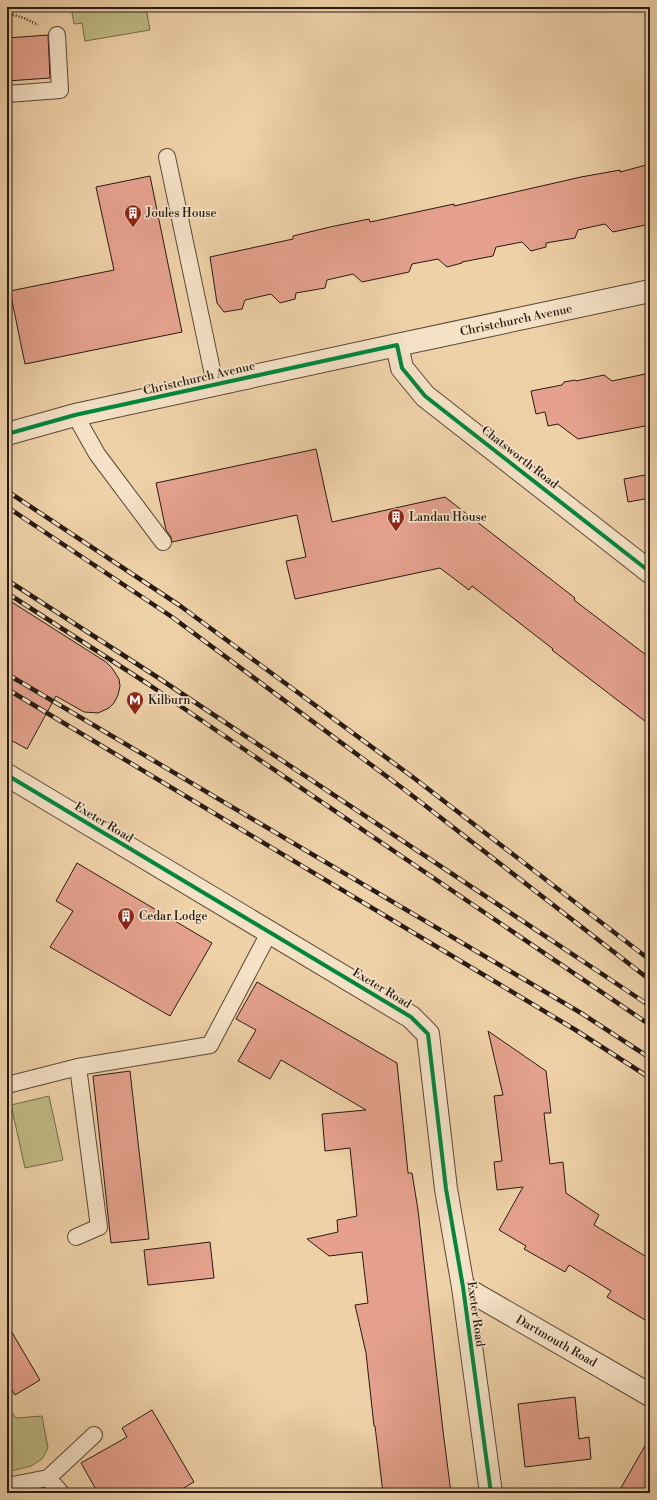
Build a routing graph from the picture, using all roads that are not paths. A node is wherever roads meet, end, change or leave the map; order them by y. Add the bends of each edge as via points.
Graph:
1 (57, 35) road end
2 (7, 94) edge
3 (167, 157) dead end
4 (650, 291) edge
5 (397, 345) junction
6 (215, 384) junction
7 (75, 415) junction
8 (7, 434) edge
9 (163, 542) dead end
10 (650, 572) edge
11 (7, 775) edge
12 (269, 932) junction
13 (78, 1067) junction
14 (7, 1085) edge
15 (76, 1237) dead end
16 (463, 1287) junction
17 (650, 1395) edge
18 (94, 1435) dead end
19 (48, 1478) junction
20 (7, 1486) edge
21 (61, 1493) edge
22 (490, 1493) edge

1 - 2 lane via 60,90
3 - 6 lane
4 - 5 street, Christchurch Avenue
5 - 6 street, Christchurch Avenue
5 - 10 street, Chatsworth Road via 402,368 425,396
6 - 7 street, Christchurch Avenue
7 - 8 street, Christchurch Avenue
7 - 9 lane via 98,454
11 - 12 street, Exeter Road
12 - 13 lane via 210,1044
12 - 16 street, Exeter Road via 411,1017 428,1034 446,1189
13 - 14 lane
13 - 15 lane via 99,1227
16 - 17 street, Dartmouth Road
16 - 22 street, Exeter Road
18 - 19 lane
19 - 20 lane
19 - 21 lane

